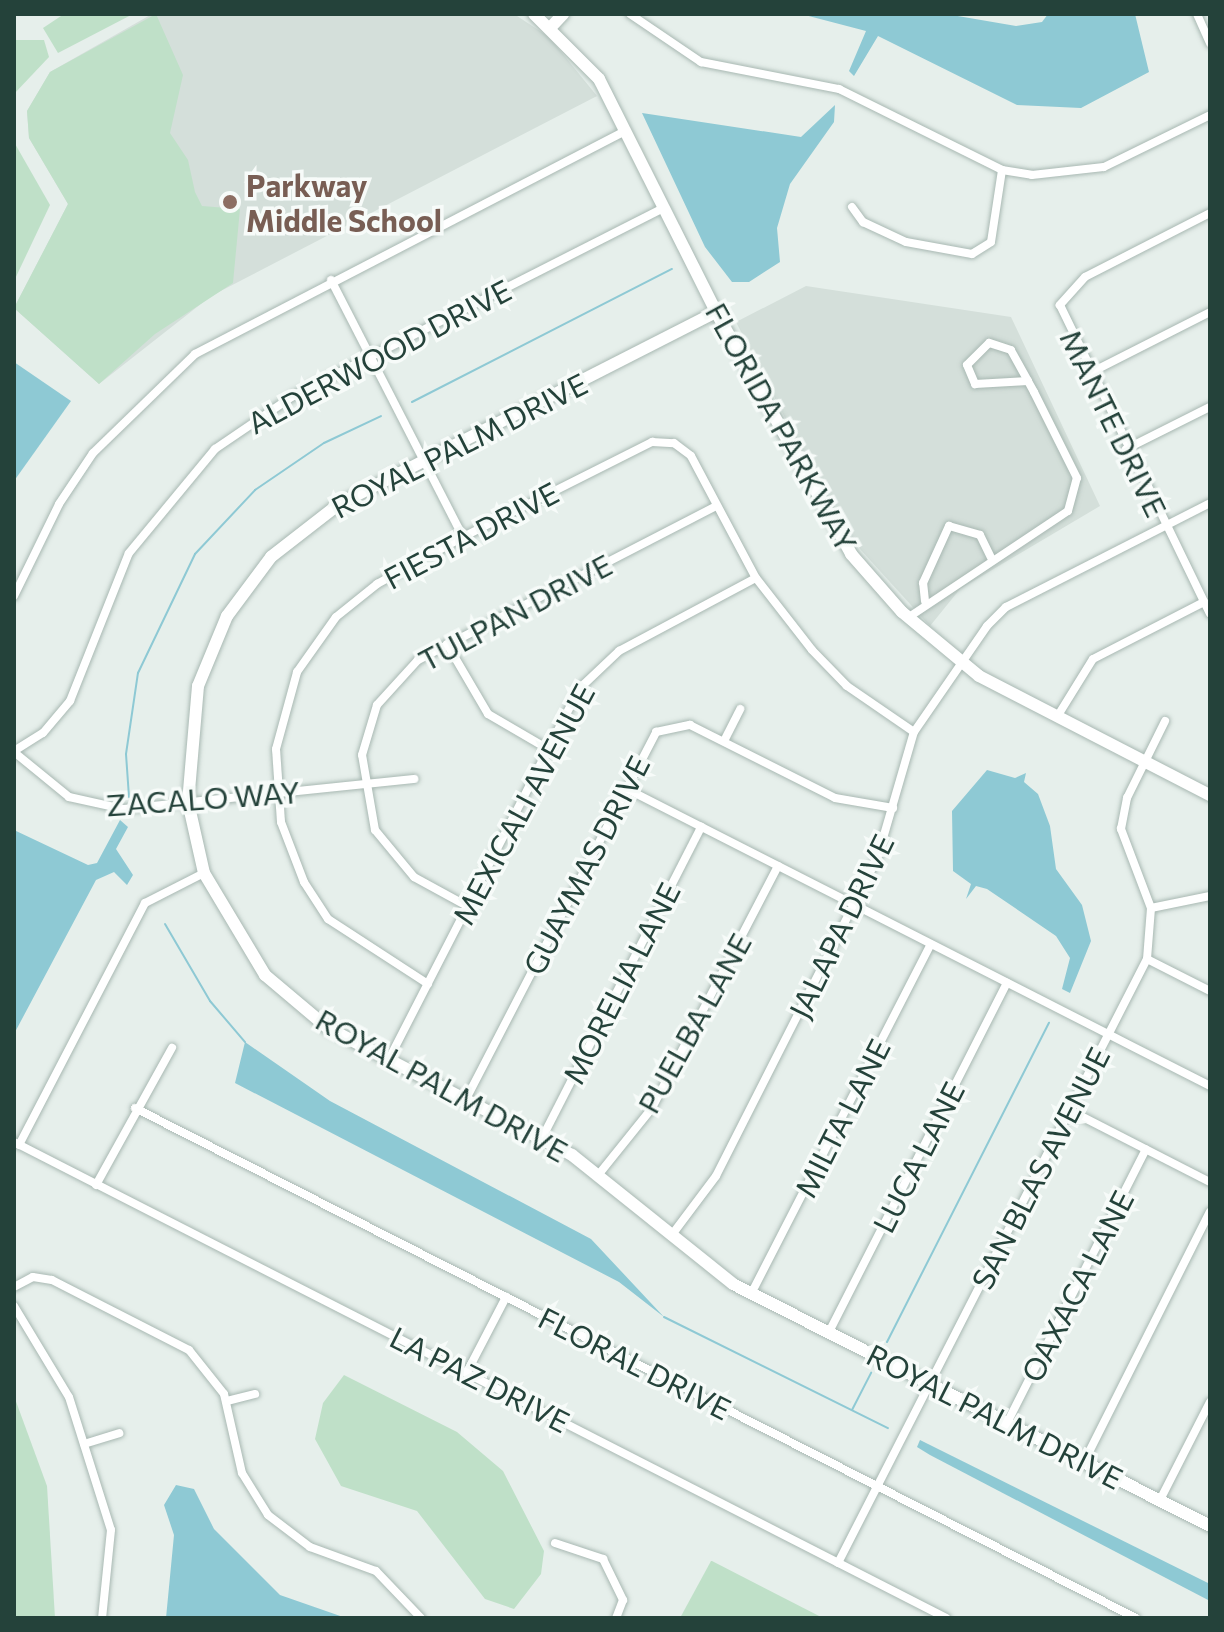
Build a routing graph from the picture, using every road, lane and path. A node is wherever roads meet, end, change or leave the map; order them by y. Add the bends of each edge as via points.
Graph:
1 (534, 14) edge
2 (563, 14) edge
3 (630, 14) edge
4 (1197, 14) edge
5 (551, 27) junction
6 (1210, 43) edge
7 (1210, 115) edge
8 (625, 131) junction
9 (1002, 170) junction
10 (852, 207) dead end
11 (663, 208) junction
12 (1210, 213) edge
13 (331, 280) junction
14 (716, 312) junction
15 (1210, 312) edge
16 (369, 358) junction
17 (1088, 374) junction
18 (1028, 381) junction
19 (1210, 407) edge
20 (1126, 449) junction
21 (423, 462) junction
22 (1210, 503) edge
23 (717, 506) junction
24 (1165, 527) junction
25 (463, 537) junction
26 (991, 558) junction
27 (756, 578) junction
28 (14, 596) edge
29 (925, 601) junction
30 (1204, 602) junction
31 (1210, 614) edge
32 (909, 617) junction
33 (447, 644) junction
34 (960, 663) junction
35 (740, 709) dead end
36 (1057, 717) junction
37 (1165, 721) dead end
38 (914, 732) junction
39 (724, 741) junction
40 (548, 749) junction
41 (14, 752) edge
42 (1145, 762) junction
43 (414, 779) dead end
44 (362, 786) junction
45 (625, 788) junction
46 (275, 794) junction
47 (1210, 795) edge
48 (188, 802) junction
49 (893, 808) junction
50 (701, 827) junction
51 (778, 866) junction
52 (204, 873) junction
53 (1210, 896) edge
54 (854, 905) junction
55 (467, 906) junction
56 (1151, 908) junction
57 (931, 944) junction
58 (1147, 959) junction
59 (1007, 983) junction
60 (428, 984) junction
61 (1210, 991) edge
62 (1109, 1034) junction
63 (172, 1048) dead end
64 (388, 1061) junction
65 (1210, 1086) edge
66 (465, 1101) junction
67 (135, 1108) junction
68 (1069, 1110) junction
69 (541, 1140) junction
70 (17, 1144) edge
71 (1146, 1149) junction
72 (599, 1174) junction
73 (1210, 1182) edge
74 (96, 1185) junction
75 (1210, 1212) edge
76 (671, 1236) junction
77 (14, 1287) edge
78 (752, 1292) junction
79 (506, 1297) junction
80 (14, 1306) edge
81 (829, 1332) junction
82 (467, 1372) junction
83 (930, 1384) junction
84 (255, 1394) dead end
85 (227, 1401) junction
86 (1210, 1402) edge
87 (1007, 1423) junction
88 (119, 1433) dead end
89 (84, 1444) junction
90 (1084, 1462) junction
91 (877, 1487) junction
92 (1160, 1500) junction
93 (1210, 1526) edge
94 (555, 1543) dead end
95 (838, 1563) junction
96 (102, 1618) edge
97 (421, 1618) edge
98 (616, 1618) edge
99 (946, 1618) edge
100 (1136, 1618) edge

1 - 5 street, FLORIDA PARKWAY
2 - 5 street
3 - 9 street via 701,62 839,89
4 - 6 street
5 - 8 street, FLORIDA PARKWAY via 599,79
7 - 9 street via 1104,167 1032,175
8 - 11 street, FLORIDA PARKWAY
8 - 13 street
9 - 10 street via 991,242 972,254 906,242 863,222
11 - 14 street, FLORIDA PARKWAY
11 - 16 street, ALDERWOOD DRIVE
12 - 17 street, MANTE DRIVE via 1066,290 1062,322
13 - 16 street
13 - 28 street via 207,347 143,398 59,504
14 - 21 street, ROYAL PALM DRIVE
14 - 32 street, FLORIDA PARKWAY via 815,498 851,554
15 - 17 street
16 - 21 street
16 - 41 street, ALDERWOOD DRIVE via 265,412 193,470 114,581 70,701 43,733
17 - 20 street, MANTE DRIVE
18 - 18 street via 998,341 967,365 975,384
18 - 26 street via 1077,486 1060,522
19 - 20 street
20 - 24 street, MANTE DRIVE
21 - 25 street
21 - 48 street, ROYAL PALM DRIVE via 317,519 250,581 198,686
22 - 24 street, JALAPA DRIVE
23 - 25 street, FIESTA DRIVE via 691,456 661,441
23 - 27 street, FIESTA DRIVE
23 - 33 street, TULPAN DRIVE
24 - 30 street, MANTE DRIVE
24 - 34 street, JALAPA DRIVE via 1006,607
25 - 46 street, FIESTA DRIVE via 366,591 313,645 280,719
26 - 29 street
26 - 29 street via 980,535 949,526 923,583
27 - 38 street, FIESTA DRIVE via 847,686
27 - 40 street, MEXICALI AVENUE via 598,667
29 - 32 street
30 - 31 street, MANTE DRIVE
30 - 36 street via 1093,659
32 - 34 street, FLORIDA PARKWAY
33 - 40 street via 488,714
33 - 44 street, TULPAN DRIVE via 396,679 377,705 362,755
34 - 36 street, FLORIDA PARKWAY
34 - 38 street, JALAPA DRIVE
35 - 39 street
36 - 42 street, FLORIDA PARKWAY
37 - 42 street, SAN BLAS AVENUE
38 - 49 street, JALAPA DRIVE
39 - 45 street, GUAYMAS DRIVE via 672,724 656,732
39 - 49 street, GUAYMAS DRIVE via 835,798
40 - 55 street, MEXICALI AVENUE
41 - 48 street, ZACALO WAY via 45,783 82,803 123,809
42 - 47 street, FLORIDA PARKWAY
42 - 56 street, SAN BLAS AVENUE via 1121,829
43 - 44 street, ZACALO WAY
44 - 46 street, ZACALO WAY
44 - 55 street, TULPAN DRIVE via 375,830 397,862
45 - 50 street
45 - 66 street, GUAYMAS DRIVE
46 - 48 street, ZACALO WAY
46 - 60 street, FIESTA DRIVE via 285,837 328,919
48 - 52 street, ROYAL PALM DRIVE
49 - 54 street, JALAPA DRIVE
50 - 51 street
50 - 69 street, MORELIA LANE
51 - 54 street
51 - 72 street, PUELBA LANE via 652,1108
52 - 64 street, ROYAL PALM DRIVE via 265,975 328,1028
52 - 70 street via 145,903
53 - 56 street
54 - 57 street
54 - 76 street, JALAPA DRIVE via 716,1176
55 - 60 street, MEXICALI AVENUE
56 - 58 street, SAN BLAS AVENUE
57 - 59 street
57 - 78 street, MILTA LANE
58 - 61 street
58 - 62 street, SAN BLAS AVENUE
59 - 62 street
59 - 81 street, LUCA LANE
60 - 64 street, MEXICALI AVENUE
62 - 65 street
62 - 68 street, SAN BLAS AVENUE
63 - 67 street
64 - 66 street, ROYAL PALM DRIVE
66 - 69 street, ROYAL PALM DRIVE
67 - 74 street
67 - 79 street, FLORAL DRIVE
68 - 71 street
68 - 83 street, SAN BLAS AVENUE
69 - 72 street, ROYAL PALM DRIVE
70 - 74 street, LA PAZ DRIVE
71 - 73 street
71 - 87 street, OAXACA LANE
72 - 76 street, ROYAL PALM DRIVE
74 - 82 street, LA PAZ DRIVE
75 - 90 street
76 - 78 street, ROYAL PALM DRIVE via 703,1265
77 - 85 street via 33,1277 52,1280 170,1338 203,1362
78 - 81 street, ROYAL PALM DRIVE
79 - 82 street
79 - 91 street, FLORAL DRIVE
80 - 89 street via 51,1358
81 - 83 street, ROYAL PALM DRIVE
82 - 95 street, LA PAZ DRIVE
83 - 87 street, ROYAL PALM DRIVE
83 - 91 street, SAN BLAS AVENUE
84 - 85 street
85 - 97 street via 242,1473 268,1515 310,1547 376,1571
86 - 92 street
87 - 90 street, ROYAL PALM DRIVE
88 - 89 street
89 - 96 street via 111,1530
90 - 92 street, ROYAL PALM DRIVE
91 - 95 street, SAN BLAS AVENUE
91 - 100 street, FLORAL DRIVE
92 - 93 street, ROYAL PALM DRIVE
94 - 98 street via 603,1559 623,1600
95 - 99 street, LA PAZ DRIVE

